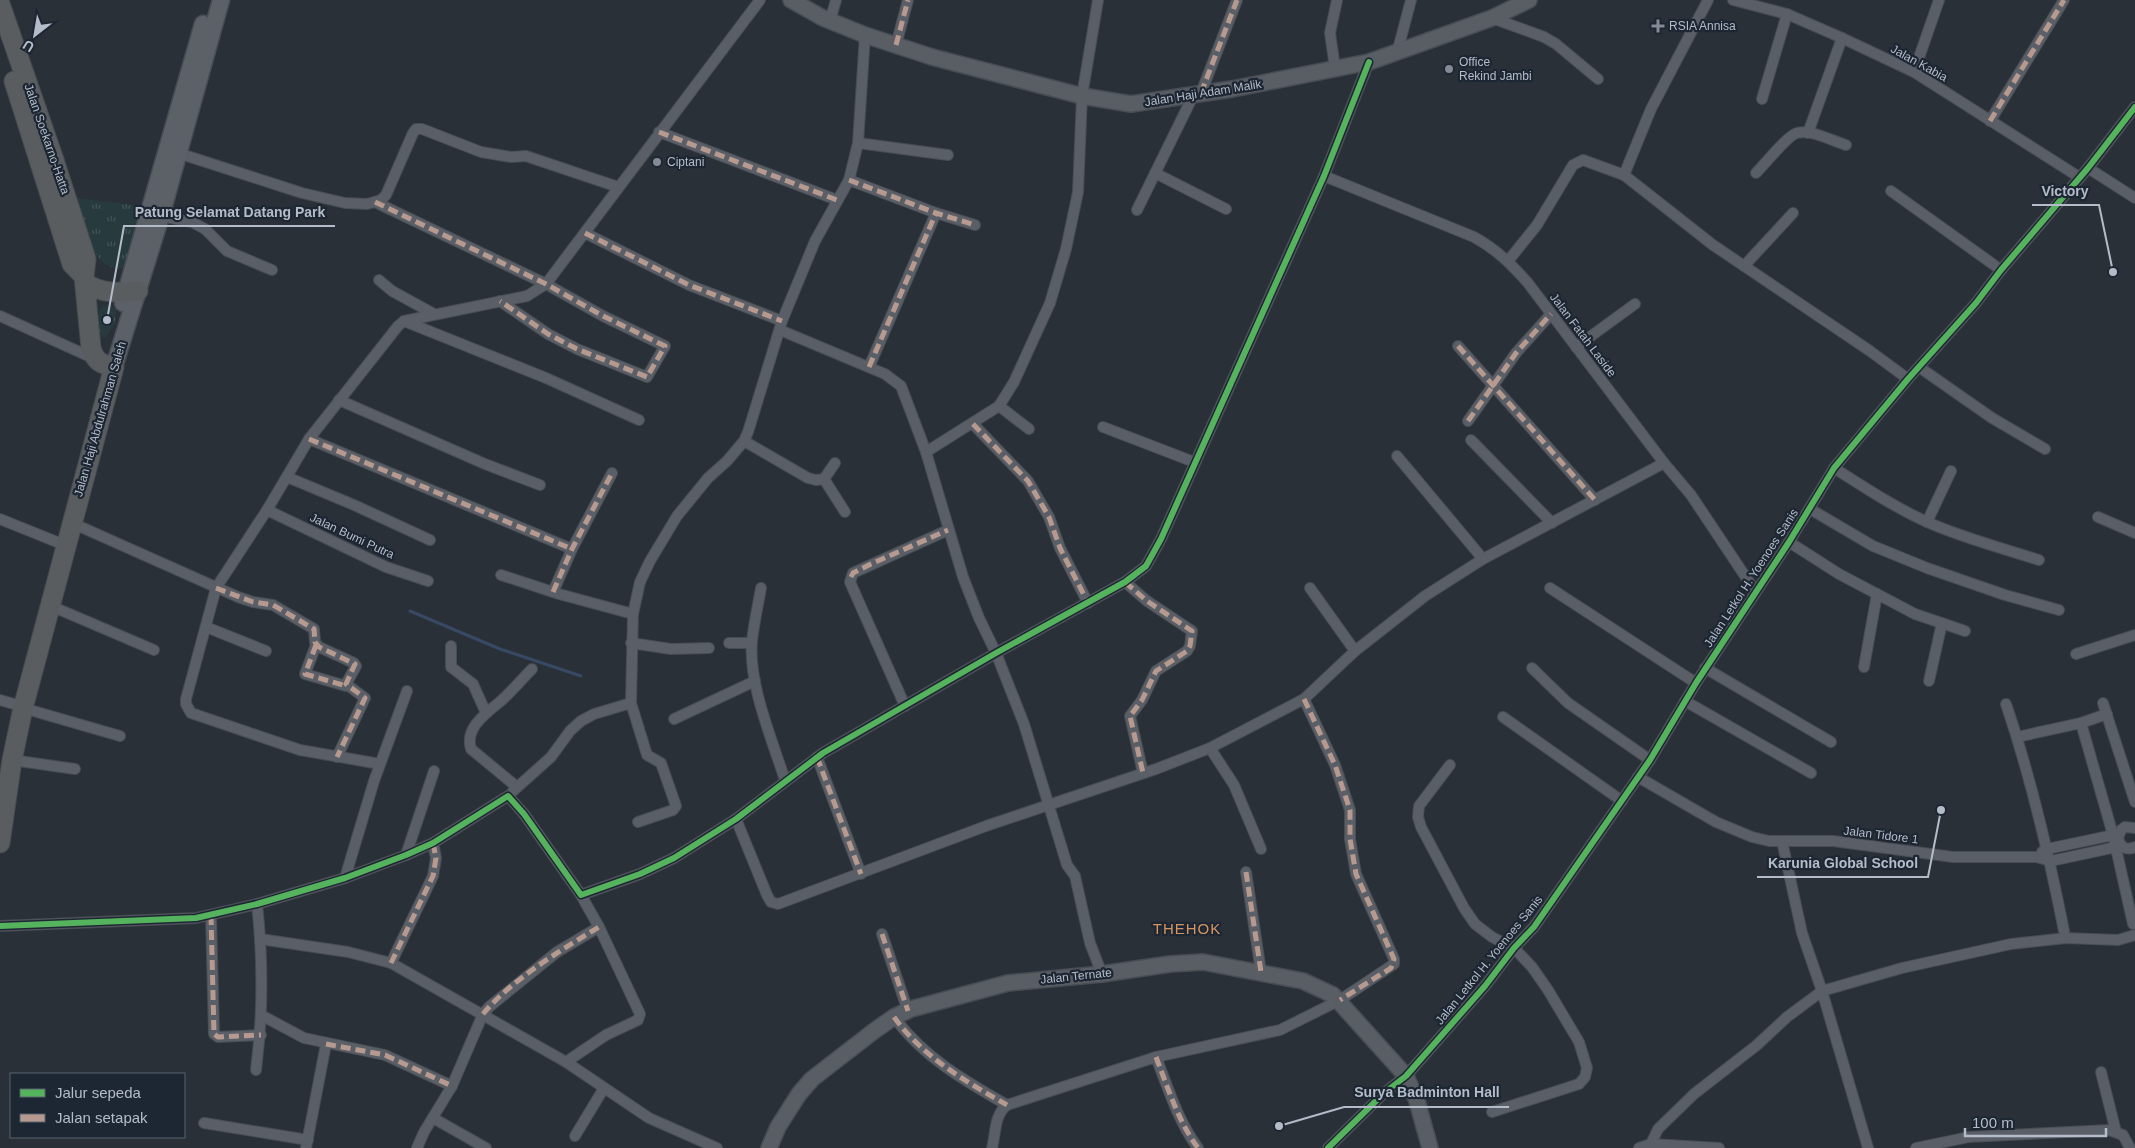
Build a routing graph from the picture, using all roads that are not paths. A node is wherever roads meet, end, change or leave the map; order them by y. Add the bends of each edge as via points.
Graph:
1 (210, 0) edge
2 (221, 0) edge
3 (760, 0) edge
4 (791, 0) edge
5 (836, 0) edge
6 (908, 0) edge
7 (1098, 0) edge
8 (1237, 0) edge
9 (1337, 0) edge
10 (1411, 0) edge
11 (1529, 0) edge
12 (1708, 0) edge
13 (1733, 0) edge
14 (1939, 0) edge
15 (2064, 0) edge
16 (0, 4) edge
17 (1788, 14) junction
18 (1492, 18) junction
19 (830, 21) junction
20 (865, 35) junction
21 (1842, 38) junction
22 (0, 42) edge
23 (896, 45) junction
24 (1397, 53) junction
25 (1370, 62) junction
26 (1335, 68) junction
27 (1914, 72) junction
28 (1598, 78) dead end
29 (7, 82) edge
30 (1198, 93) junction
31 (1082, 96) junction
32 (1762, 99) dead end
33 (2135, 107) edge
34 (1990, 121) junction
35 (659, 132) junction
36 (1808, 133) junction
37 (858, 143) junction
38 (1846, 146) dead end
39 (178, 154) junction
40 (948, 155) dead end
41 (2088, 168) junction
42 (1155, 173) junction
43 (1756, 174) dead end
44 (1624, 175) junction
45 (1324, 176) junction
46 (2079, 177) junction
47 (848, 180) junction
48 (618, 187) junction
49 (1891, 191) dead end
50 (2135, 198) edge
51 (837, 200) junction
52 (375, 202) junction
53 (1226, 209) dead end
54 (1137, 210) dead end
55 (936, 213) junction
56 (1793, 213) dead end
57 (161, 216) junction
58 (975, 225) dead end
59 (585, 233) junction
60 (1508, 261) junction
61 (1744, 266) junction
62 (272, 270) dead end
63 (2001, 270) junction
64 (84, 280) junction
65 (379, 280) dead end
66 (546, 284) junction
67 (132, 292) junction
68 (500, 301) junction
69 (1635, 304) dead end
70 (434, 314) junction
71 (1551, 314) junction
72 (0, 316) edge
73 (404, 321) junction
74 (781, 325) junction
75 (1458, 346) dead end
76 (1576, 347) junction
77 (104, 364) junction
78 (869, 367) junction
79 (1919, 367) junction
80 (1908, 379) junction
81 (1493, 384) junction
82 (339, 400) junction
83 (999, 406) junction
84 (640, 420) dead end
85 (1468, 421) dead end
86 (973, 424) junction
87 (1103, 427) dead end
88 (1029, 429) dead end
89 (309, 439) junction
90 (1471, 440) dead end
91 (744, 441) junction
92 (2045, 449) dead end
93 (926, 452) junction
94 (1398, 456) dead end
95 (835, 462) dead end
96 (1194, 462) junction
97 (1664, 463) junction
98 (1834, 468) junction
99 (1951, 471) dead end
100 (612, 473) dead end
101 (287, 477) junction
102 (824, 479) junction
103 (540, 485) dead end
104 (1595, 500) junction
105 (1810, 509) junction
106 (267, 510) junction
107 (845, 512) dead end
108 (2098, 517) dead end
109 (0, 519) edge
110 (72, 522) junction
111 (1927, 522) junction
112 (1552, 523) junction
113 (948, 530) junction
114 (2135, 533) edge
115 (430, 540) dead end
116 (57, 542) junction
117 (1788, 542) junction
118 (572, 549) junction
119 (1483, 559) junction
120 (2040, 560) dead end
121 (501, 575) dead end
122 (428, 581) dead end
123 (1125, 582) junction
124 (216, 588) junction
125 (761, 588) dead end
126 (1310, 588) dead end
127 (1550, 588) dead end
128 (1755, 591) junction
129 (553, 592) junction
130 (1877, 594) junction
131 (1088, 603) junction
132 (51, 606) junction
133 (2059, 610) dead end
134 (633, 614) junction
135 (1942, 623) junction
136 (206, 627) junction
137 (1965, 631) dead end
138 (2135, 635) edge
139 (631, 643) junction
140 (729, 643) dead end
141 (752, 643) junction
142 (316, 645) junction
143 (451, 646) dead end
144 (709, 648) dead end
145 (154, 650) dead end
146 (266, 651) dead end
147 (1355, 652) junction
148 (996, 653) junction
149 (2076, 654) dead end
150 (1864, 667) dead end
151 (1532, 668) dead end
152 (1705, 668) junction
153 (532, 669) dead end
154 (1929, 681) dead end
155 (755, 682) junction
156 (1696, 682) junction
157 (346, 686) junction
158 (407, 691) dead end
159 (1304, 699) junction
160 (1685, 701) junction
161 (631, 703) junction
162 (2103, 703) dead end
163 (12, 704) edge
164 (2006, 704) dead end
165 (905, 706) junction
166 (486, 713) junction
167 (2106, 714) junction
168 (1503, 717) dead end
169 (674, 719) dead end
170 (2081, 723) junction
171 (120, 736) dead end
172 (2017, 737) junction
173 (1831, 742) dead end
174 (1210, 748) junction
175 (337, 757) junction
176 (817, 757) junction
177 (1650, 760) junction
178 (6, 764) edge
179 (380, 764) junction
180 (1450, 764) dead end
181 (75, 769) dead end
182 (434, 771) dead end
183 (1143, 773) junction
184 (1811, 773) dead end
185 (1638, 778) junction
186 (785, 780) junction
187 (517, 786) junction
188 (508, 796) junction
189 (1622, 801) junction
190 (2135, 802) edge
191 (1050, 805) junction
192 (736, 819) junction
193 (638, 822) dead end
194 (2135, 828) edge
195 (2116, 835) junction
196 (1782, 841) junction
197 (0, 843) edge
198 (433, 843) junction
199 (2118, 846) junction
200 (2135, 847) edge
201 (1261, 849) dead end
202 (2047, 849) junction
203 (406, 855) junction
204 (2036, 857) junction
205 (2051, 862) junction
206 (1246, 872) dead end
207 (861, 874) junction
208 (345, 878) junction
209 (581, 895) junction
210 (256, 904) junction
211 (211, 915) junction
212 (2133, 924) dead end
213 (0, 926) edge
214 (599, 927) junction
215 (2064, 931) dead end
216 (882, 934) dead end
217 (2135, 935) edge
218 (260, 939) junction
219 (1514, 948) junction
220 (390, 963) junction
221 (1261, 972) junction
222 (1102, 974) junction
223 (1822, 991) junction
224 (1340, 1000) junction
225 (483, 1014) junction
226 (901, 1014) junction
227 (261, 1015) junction
228 (261, 1035) junction
229 (326, 1044) junction
230 (1156, 1057) junction
231 (566, 1062) junction
232 (256, 1070) dead end
233 (2101, 1072) dead end
234 (1406, 1076) junction
235 (452, 1086) junction
236 (604, 1088) junction
237 (1007, 1105) junction
238 (1492, 1112) dead end
239 (433, 1118) junction
240 (204, 1123) dead end
241 (2116, 1132) junction
242 (575, 1136) dead end
243 (307, 1144) edge
244 (1650, 1144) junction
245 (2131, 1144) edge
246 (417, 1148) edge
247 (486, 1148) edge
248 (717, 1148) edge
249 (769, 1148) edge
250 (992, 1148) edge
251 (1198, 1148) edge
252 (1328, 1148) edge
253 (1430, 1148) edge
254 (1639, 1148) edge
255 (1719, 1148) edge
256 (1868, 1148) edge
257 (1916, 1148) edge

1 - 67 main road, Jalan Haji Abdulrahman Saleh
2 - 39 main road, Jalan Haji Abdulrahman Saleh
3 - 35 street
4 - 19 street, Jalan Haji Adam Malik
5 - 19 street
6 - 23 street
7 - 31 street
8 - 30 street
9 - 26 street via 1330,33
10 - 24 street
11 - 18 street, Jalan Haji Adam Malik
12 - 44 street via 1651,109
13 - 17 street, Jalan Kabia
14 - 27 street
15 - 34 street
16 - 64 highway, Jalan Soekarno-Hatta via 86,259
17 - 21 street, Jalan Kabia
17 - 32 street
18 - 24 street, Jalan Haji Adam Malik
18 - 28 street via 1544,37
19 - 20 street, Jalan Haji Adam Malik
20 - 23 street, Jalan Haji Adam Malik
20 - 37 street
21 - 27 street, Jalan Kabia
21 - 36 street
22 - 29 highway, Jalan Soekarno-Hatta
23 - 31 street, Jalan Haji Adam Malik
24 - 25 street, Jalan Haji Adam Malik
25 - 26 street, Jalan Haji Adam Malik
25 - 45 street
26 - 30 street, Jalan Haji Adam Malik
27 - 34 street, Jalan Kabia
29 - 64 highway, Jalan Soekarno-Hatta via 72,264
30 - 31 street, Jalan Haji Adam Malik via 1131,104
30 - 42 street
31 - 83 street via 1078,192 1066,249 1050,303 1014,382
33 - 41 street, Jalan Letkol H. Yoenoes Sanis
34 - 46 street, Jalan Kabia
35 - 48 street
35 - 51 street
36 - 38 street
36 - 43 street via 1790,136
37 - 40 street
37 - 47 street
39 - 52 street via 302,193 358,204
39 - 57 main road, Jalan Haji Abdulrahman Saleh
41 - 46 street, Jalan Letkol H. Yoenoes Sanis
41 - 50 street
42 - 53 street
42 - 54 street
44 - 60 street via 1593,163 1577,161 1537,225
44 - 61 street
45 - 60 street, Jalan Fatah Laside via 1474,237
45 - 96 street
46 - 63 street, Jalan Letkol H. Yoenoes Sanis
47 - 51 street
47 - 55 street
48 - 52 street via 526,156 481,152 416,129 386,195
48 - 59 street
49 - 63 street
51 - 74 street via 814,241
52 - 66 street
55 - 58 street
55 - 78 street
56 - 61 street
57 - 62 street via 205,229 227,251
57 - 67 main road, Jalan Haji Abdulrahman Saleh
59 - 66 street
59 - 74 street via 689,285
60 - 71 street, Jalan Fatah Laside
61 - 80 street
63 - 79 street, Jalan Letkol H. Yoenoes Sanis
64 - 67 highway via 105,292
64 - 77 highway, Jalan Soekarno-Hatta via 89,338
65 - 70 street via 392,291
66 - 68 street via 527,296
66 - 68 street via 665,346 647,377 576,349
67 - 77 main road, Jalan Haji Abdulrahman Saleh
68 - 70 street
69 - 76 street
70 - 73 street
71 - 76 street, Jalan Fatah Laside
71 - 81 street
72 - 77 street
73 - 82 street
73 - 84 street
74 - 78 street
74 - 91 street
75 - 81 street
76 - 97 street, Jalan Fatah Laside
77 - 110 highway, Jalan Haji Abdulrahman Saleh
77 - 116 highway, Jalan Haji Abdulrahman Saleh
78 - 93 street via 901,386
79 - 80 street, Jalan Letkol H. Yoenoes Sanis
79 - 92 street via 1992,418
80 - 98 street, Jalan Letkol H. Yoenoes Sanis
81 - 85 street
81 - 104 street
82 - 89 street
82 - 103 street
83 - 86 street
83 - 88 street
86 - 93 street
86 - 131 street via 1028,482 1049,517 1060,548
87 - 96 street
89 - 101 street
89 - 118 street
90 - 112 street
91 - 102 street via 808,478
91 - 134 street via 708,478 678,516 640,582
93 - 113 street
94 - 119 street
95 - 102 street
96 - 123 street via 1146,566
97 - 104 street
97 - 128 street, Jalan Fatah Laside via 1691,495
98 - 105 street, Jalan Letkol H. Yoenoes Sanis
98 - 111 street
99 - 111 street
100 - 118 street
101 - 106 street
101 - 115 street
102 - 107 street
104 - 112 street
105 - 117 street, Jalan Letkol H. Yoenoes Sanis
105 - 133 street via 1873,546 2005,595
106 - 122 street, Jalan Bumi Putra via 386,567
106 - 124 street
108 - 114 street
109 - 116 street
110 - 124 street
110 - 132 highway, Jalan Haji Abdulrahman Saleh
111 - 120 street
112 - 119 street
113 - 148 street via 962,577
113 - 165 street via 871,564 851,577 850,582
116 - 163 highway, Jalan Haji Abdulrahman Saleh
117 - 128 street, Jalan Letkol H. Yoenoes Sanis
117 - 130 street
118 - 129 street
119 - 147 street via 1425,596
121 - 129 street
123 - 131 street
123 - 183 street via 1147,601 1186,626 1193,636 1187,651 1156,671 1130,716
124 - 136 street
124 - 142 street via 253,602 273,604 314,629
125 - 141 street
126 - 147 street
127 - 156 street
128 - 152 street, Jalan Letkol H. Yoenoes Sanis
129 - 134 street
130 - 135 street via 1915,614
130 - 150 street
131 - 148 street
132 - 145 street
132 - 163 highway, Jalan Haji Abdulrahman Saleh
134 - 139 street
135 - 137 street
135 - 154 street
136 - 146 street
136 - 175 street via 186,699 191,713 300,750
138 - 149 street
139 - 144 street via 671,649
139 - 161 street
140 - 141 street
141 - 155 street
142 - 157 street via 355,664
142 - 157 street via 305,674
143 - 166 street via 451,667 473,684
147 - 159 street
148 - 165 street
148 - 191 street via 1024,724
151 - 177 street via 1568,703
152 - 156 street, Jalan Letkol H. Yoenoes Sanis
152 - 173 street
153 - 166 street
155 - 169 street
155 - 186 street
156 - 160 street, Jalan Letkol H. Yoenoes Sanis
157 - 175 street via 365,698
158 - 179 street
159 - 174 street
159 - 224 street via 1335,765 1350,810 1350,839 1356,874 1394,959 1391,968
160 - 177 street, Jalan Letkol H. Yoenoes Sanis
160 - 184 street
161 - 187 street via 582,721 570,731 551,757
161 - 193 street via 647,755 661,763 676,806 674,810
162 - 167 street
163 - 171 street
163 - 178 highway, Jalan Haji Abdulrahman Saleh
164 - 172 street
165 - 176 street
166 - 187 street via 473,728 471,749
167 - 170 street
167 - 190 street
168 - 189 street
170 - 172 street
170 - 195 street
172 - 202 street
174 - 183 street
174 - 201 street via 1234,785
175 - 179 street
176 - 186 street
176 - 207 street
177 - 185 street, Jalan Letkol H. Yoenoes Sanis
178 - 181 street
178 - 197 highway, Jalan Haji Abdulrahman Saleh
179 - 208 street
180 - 219 street via 1420,806 1418,817 1421,827 1475,924
182 - 203 street
183 - 191 street
185 - 189 street, Jalan Letkol H. Yoenoes Sanis
185 - 196 street, Jalan Tidore 1 via 1716,822 1752,837
186 - 192 street
187 - 188 street
188 - 198 street
188 - 209 street
189 - 219 street, Jalan Letkol H. Yoenoes Sanis via 1534,927
191 - 207 street
191 - 222 street via 1067,865 1075,876 1090,943
192 - 207 street via 767,896 773,903 778,904
192 - 209 street via 674,858
194 - 195 street via 2125,828
195 - 199 street
195 - 202 street
196 - 204 street, Jalan Tidore 1 via 1833,841 1953,857
196 - 223 street via 1802,933
198 - 203 street
198 - 220 street via 436,858 433,876
199 - 200 street
199 - 205 street
199 - 212 street
202 - 204 street
202 - 205 street
203 - 208 street
204 - 205 street, Jalan Tidore 1
205 - 215 street
206 - 221 street
208 - 210 street
209 - 214 street
210 - 211 street
210 - 218 street
211 - 213 street
211 - 228 street via 214,1034 218,1037
214 - 225 street via 557,952
214 - 231 street via 639,1009 640,1018 606,1035
216 - 226 street
217 - 223 street via 2118,940 2066,938 2011,944 1902,968
218 - 220 street via 348,952
218 - 227 street
219 - 234 street, Jalan Letkol H. Yoenoes Sanis
219 - 238 street via 1532,967 1557,1004 1579,1042 1587,1068 1579,1084
220 - 225 street
221 - 222 street, Jalan Ternate via 1203,962
221 - 224 street, Jalan Ternate via 1303,981
222 - 226 street, Jalan Ternate via 1008,983
223 - 244 street via 1694,1094 1658,1129
223 - 256 street
224 - 230 street via 1280,1030
224 - 234 street, Jalan Ternate
225 - 231 street
225 - 235 street
226 - 237 street via 910,1038 921,1049 965,1081
226 - 249 street, Jalan Ternate via 812,1079 783,1118
227 - 228 street
227 - 229 street via 304,1038
228 - 232 street
229 - 235 street via 385,1055
229 - 243 street
230 - 237 street
230 - 251 street via 1184,1128
231 - 236 street
233 - 241 street
234 - 252 street, Jalan Letkol H. Yoenoes Sanis
234 - 253 street, Jalan Ternate via 1417,1101
235 - 239 street
236 - 242 street
236 - 248 street via 649,1118
237 - 250 street via 997,1120
239 - 246 street
239 - 247 street
240 - 243 street
241 - 245 street
241 - 257 street via 1969,1137
244 - 254 street
244 - 255 street

